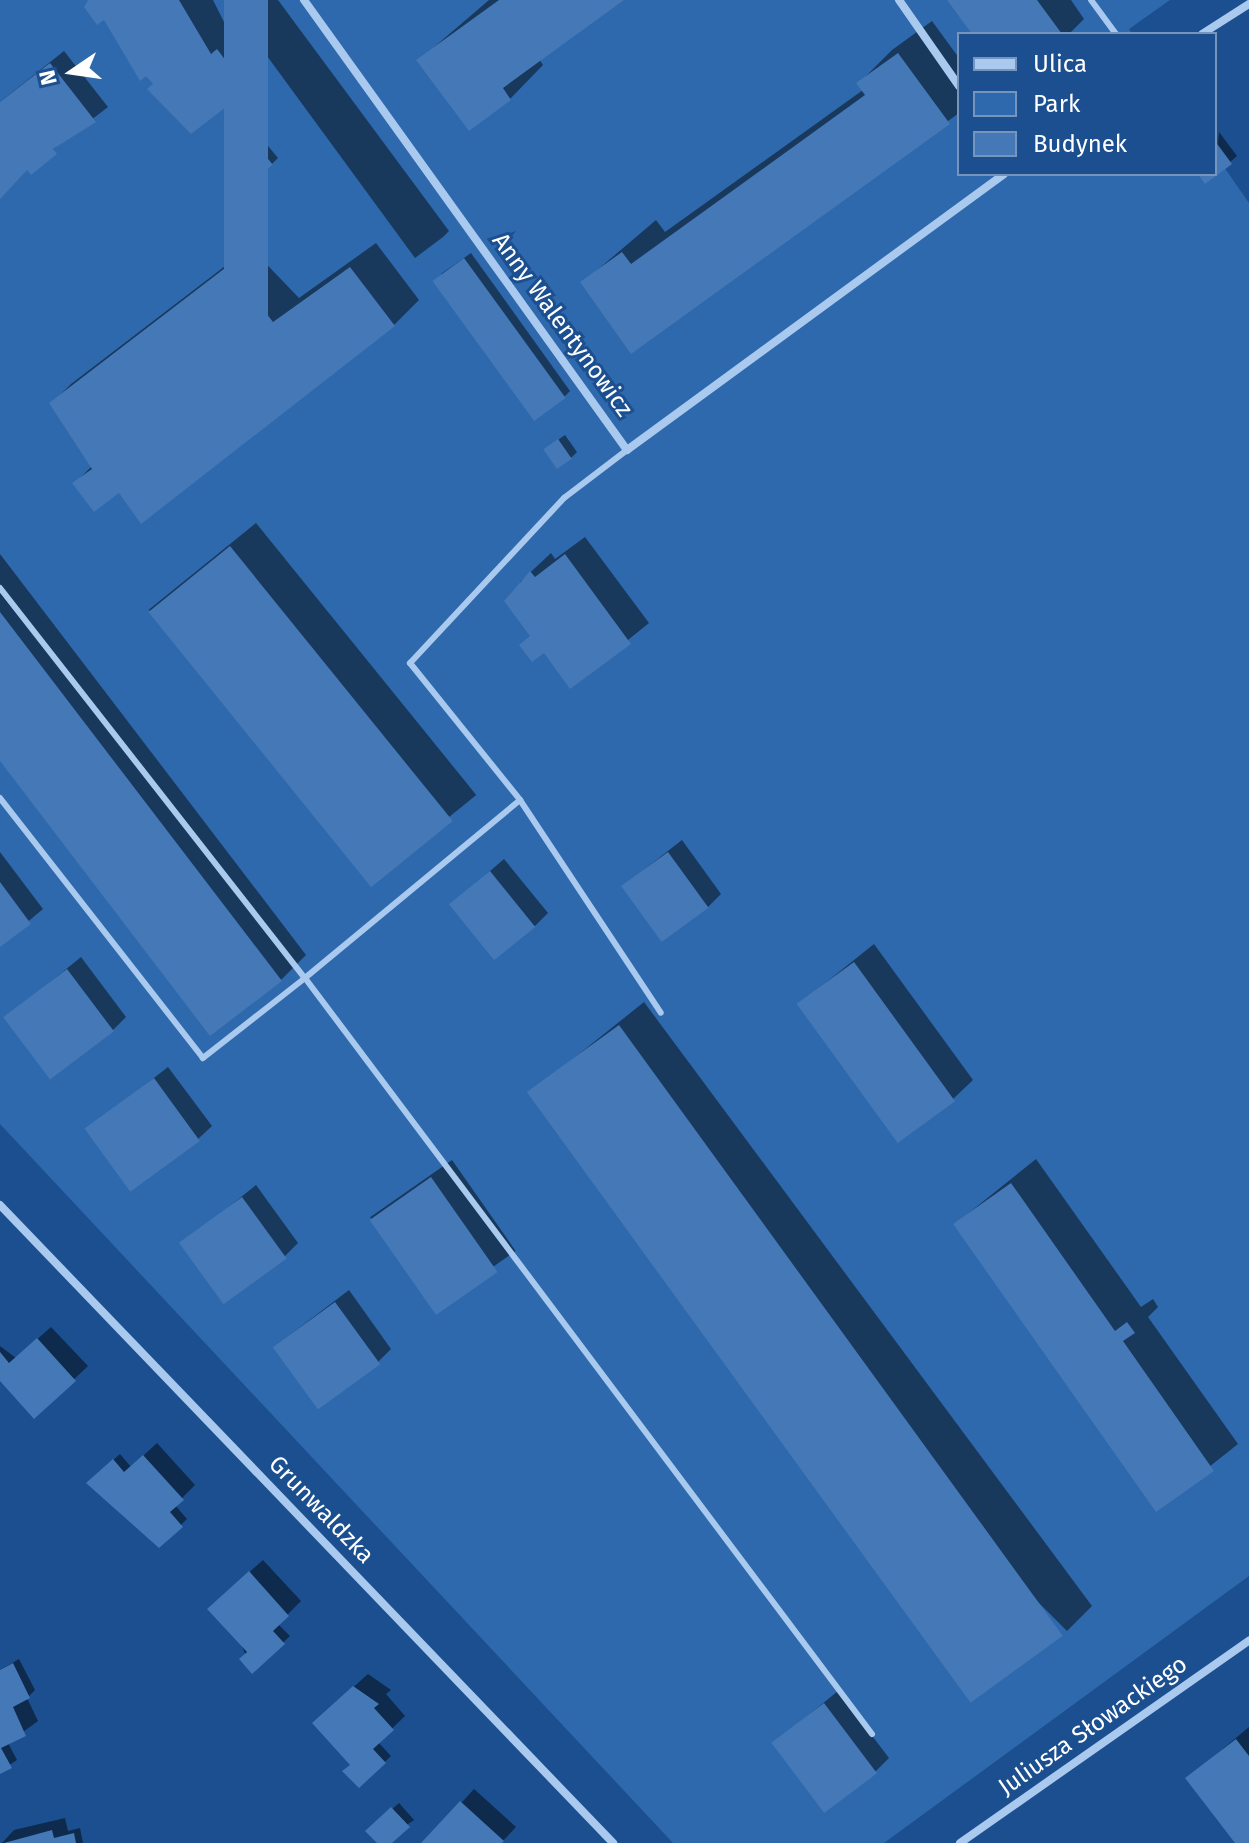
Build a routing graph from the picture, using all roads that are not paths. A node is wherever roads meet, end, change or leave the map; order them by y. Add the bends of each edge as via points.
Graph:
1 (304, 0) edge
2 (899, 0) edge
3 (1091, 0) edge
4 (1249, 4) edge
5 (1115, 32) edge
6 (1205, 32) edge
7 (957, 83) edge
8 (1001, 176) edge
9 (627, 450) junction
10 (0, 588) edge
11 (0, 798) edge
12 (520, 800) junction
13 (305, 978) junction
14 (661, 1013) dead end
15 (0, 1205) edge
16 (1249, 1641) edge
17 (872, 1734) dead end
18 (613, 1843) edge
19 (960, 1843) edge

1 - 9 street, Anny Walentynowicz
2 - 7 street
3 - 5 lane
4 - 6 street
8 - 9 street, Anny Walentynowicz
9 - 12 lane via 564,498 410,663
10 - 13 lane
11 - 13 lane via 203,1058
12 - 13 lane
12 - 14 lane
13 - 17 lane
15 - 18 street, Grunwaldzka
16 - 19 street, Juliusza Słowackiego

